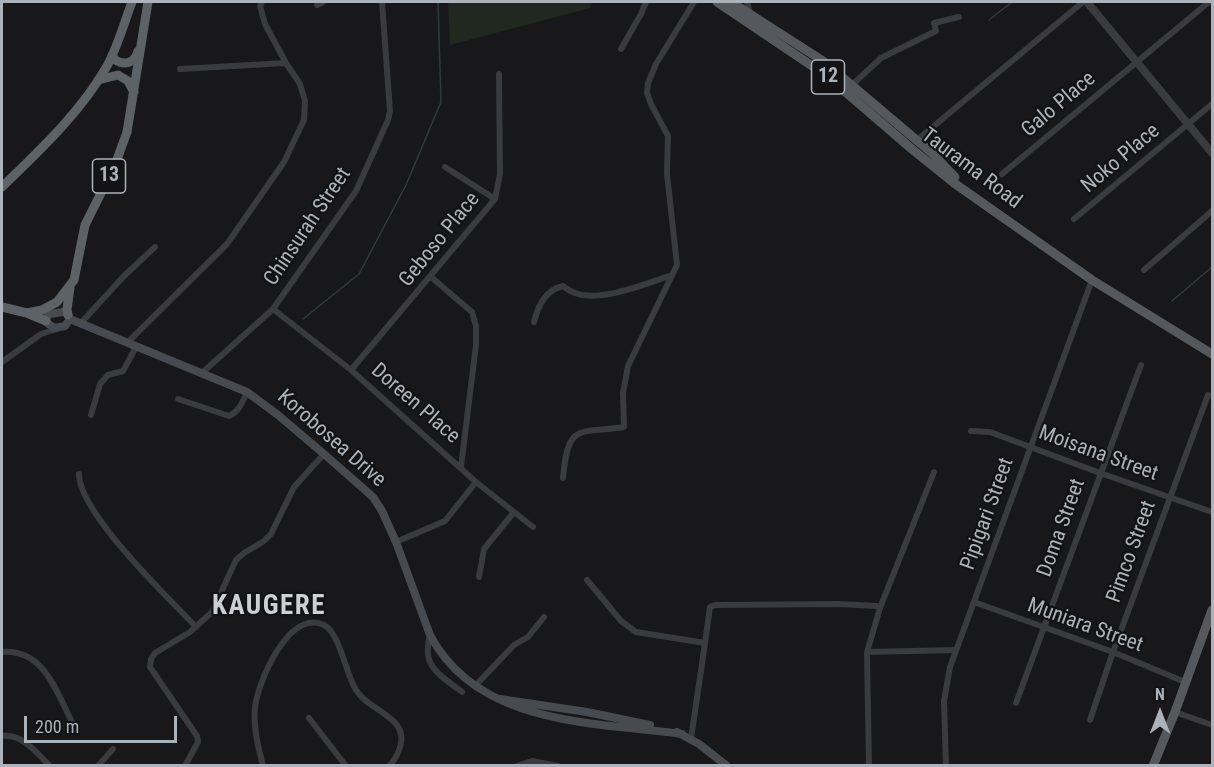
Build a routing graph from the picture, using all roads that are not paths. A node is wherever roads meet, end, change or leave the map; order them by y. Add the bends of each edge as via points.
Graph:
1 (132, 2) edge
2 (148, 2) edge
3 (262, 2) edge
4 (382, 2) edge
5 (646, 2) edge
6 (694, 2) edge
7 (717, 2) edge
8 (731, 2) edge
9 (747, 2) edge
10 (1085, 2) edge
11 (1209, 2) edge
12 (750, 14) junction
13 (959, 17) dead end
14 (143, 28) junction
15 (621, 49) dead end
16 (112, 55) junction
17 (1137, 62) junction
18 (286, 63) junction
19 (180, 69) dead end
20 (499, 74) dead end
21 (98, 80) junction
22 (853, 84) junction
23 (134, 94) junction
24 (1212, 104) edge
25 (1188, 124) junction
26 (917, 140) junction
27 (1212, 153) edge
28 (445, 167) dead end
29 (1002, 174) dead end
30 (2, 187) edge
31 (495, 199) junction
32 (1212, 211) edge
33 (1074, 219) dead end
34 (155, 247) dead end
35 (1144, 270) dead end
36 (672, 275) junction
37 (431, 278) junction
38 (1092, 280) junction
39 (70, 288) junction
40 (2, 307) edge
41 (273, 309) junction
42 (27, 313) junction
43 (46, 322) junction
44 (534, 322) dead end
45 (70, 323) junction
46 (41, 334) junction
47 (132, 345) junction
48 (1212, 348) edge
49 (1212, 354) edge
50 (2, 362) edge
51 (1141, 364) dead end
52 (351, 370) junction
53 (203, 372) junction
54 (248, 392) junction
55 (1208, 395) dead end
56 (178, 399) dead end
57 (91, 415) dead end
58 (971, 431) dead end
59 (1030, 447) junction
60 (324, 454) junction
61 (461, 467) junction
62 (934, 472) dead end
63 (1100, 473) junction
64 (79, 474) dead end
65 (563, 478) dead end
66 (476, 482) junction
67 (1169, 497) junction
68 (514, 512) junction
69 (1212, 512) edge
70 (533, 527) dead end
71 (396, 542) junction
72 (479, 577) dead end
73 (587, 580) dead end
74 (974, 602) junction
75 (880, 608) junction
76 (1212, 610) edge
77 (544, 616) dead end
78 (196, 627) junction
79 (1043, 628) junction
80 (430, 635) junction
81 (705, 643) junction
82 (956, 650) junction
83 (867, 651) junction
84 (2, 652) edge
85 (1113, 652) junction
86 (1185, 682) junction
87 (476, 686) junction
88 (462, 692) dead end
89 (1016, 703) dead end
90 (1175, 712) junction
91 (309, 718) dead end
92 (1090, 720) dead end
93 (72, 722) dead end
94 (1212, 725) edge
95 (2, 736) edge
96 (687, 737) junction
97 (113, 749) dead end
98 (520, 764) edge
99 (50, 765) edge
100 (98, 765) edge
101 (185, 765) edge
102 (262, 765) edge
103 (346, 765) edge
104 (390, 765) edge
105 (558, 765) edge
106 (727, 765) edge
107 (869, 765) edge
108 (946, 765) edge
109 (1153, 765) edge

1 - 16 highway
2 - 14 highway, 13
3 - 18 street via 265,24
4 - 41 street, Chinsurah Street via 388,120 357,191
5 - 15 street
6 - 36 street via 656,63 647,93 668,136 677,265
7 - 38 main road, Taurama Road / 12 via 827,76 954,183
8 - 12 main road, Taurama Road / 12
9 - 12 street
10 - 17 street
10 - 26 street
11 - 17 street, Galo Place
12 - 22 main road, Taurama Road / 12
13 - 22 street via 934,23 936,31 881,58
14 - 16 highway via 137,54 130,63 121,63
14 - 23 highway, 13
16 - 21 highway
17 - 25 street
17 - 29 street, Galo Place
18 - 19 street
18 - 47 street via 300,84 305,109 304,120 284,162 227,244
20 - 31 street, Geboso Place via 500,174
21 - 23 highway via 111,75 124,77
21 - 30 highway via 76,111
22 - 26 main road, Taurama Road / 12
23 - 39 highway, 13 via 122,148 84,225 77,271
24 - 25 street, Noko Place
25 - 27 street
25 - 33 street, Noko Place
26 - 48 main road, Taurama Road / 12 via 952,174 1085,269
28 - 31 street
31 - 37 street, Geboso Place
32 - 35 street
34 - 45 street
36 - 44 street via 620,292 596,295 577,294 563,286 554,288 538,306
36 - 65 street via 628,366 623,393 624,427 576,434 568,445
37 - 52 street, Geboso Place
37 - 61 street via 472,312 476,326
38 - 49 main road, Taurama Road / 12
38 - 59 street, Pipigari Street
39 - 42 highway via 52,306
39 - 45 highway
40 - 42 highway
41 - 52 street, Doreen Place
41 - 53 street, Chinsurah Street
42 - 43 highway
43 - 45 main road, Korobosea Drive via 52,327
43 - 45 main road via 50,314 63,312
43 - 46 street
45 - 46 street
45 - 47 main road, Korobosea Drive
46 - 50 street
47 - 53 main road, Korobosea Drive
47 - 57 street via 123,370 108,375 100,384
51 - 63 street, Doma Street
52 - 61 street, Doreen Place
53 - 54 main road, Korobosea Drive
54 - 56 street via 231,416
54 - 60 main road, Korobosea Drive
55 - 67 street, Pimco Street
58 - 59 street, Moisana Street via 990,432
59 - 63 street, Moisana Street
59 - 74 street, Pipigari Street
60 - 71 main road, Korobosea Drive via 378,504
60 - 78 street via 294,487 271,534 236,561 212,612
61 - 66 street, Doreen Place
62 - 75 street
63 - 67 street, Moisana Street
63 - 79 street, Doma Street
64 - 78 street via 79,483 96,517
66 - 68 street, Doreen Place
66 - 71 street via 445,521
67 - 69 street, Moisana Street
67 - 85 street, Pimco Street
68 - 70 street, Doreen Place
68 - 72 street via 484,549
71 - 80 main road, Korobosea Drive
73 - 81 street via 621,621 636,632
74 - 79 street, Muniara Street
74 - 82 street, Pipigari Street
75 - 81 street via 839,604 716,605 710,607 707,616
75 - 83 street
76 - 86 main road
77 - 87 street via 528,637 514,645
78 - 101 street via 155,653 150,667 197,735 198,742
79 - 85 street, Muniara Street
79 - 89 street, Doma Street
80 - 87 main road, Korobosea Drive via 449,665
80 - 88 street via 430,666
81 - 96 street
82 - 83 street
82 - 108 street, Pipigari Street via 945,687
83 - 107 street
84 - 93 street via 20,652 43,667
85 - 86 street, Muniara Street
85 - 92 street, Pimco Street
86 - 90 main road
87 - 96 main road, Korobosea Drive via 519,709
90 - 94 street
90 - 109 main road
91 - 103 street
95 - 99 street via 24,741
96 - 106 main road, Korobosea Drive
97 - 100 street
98 - 105 street via 532,761
102 - 104 street via 255,729 258,691 268,665 284,641 303,626 314,623 324,625 334,637 363,700 400,729 401,746

